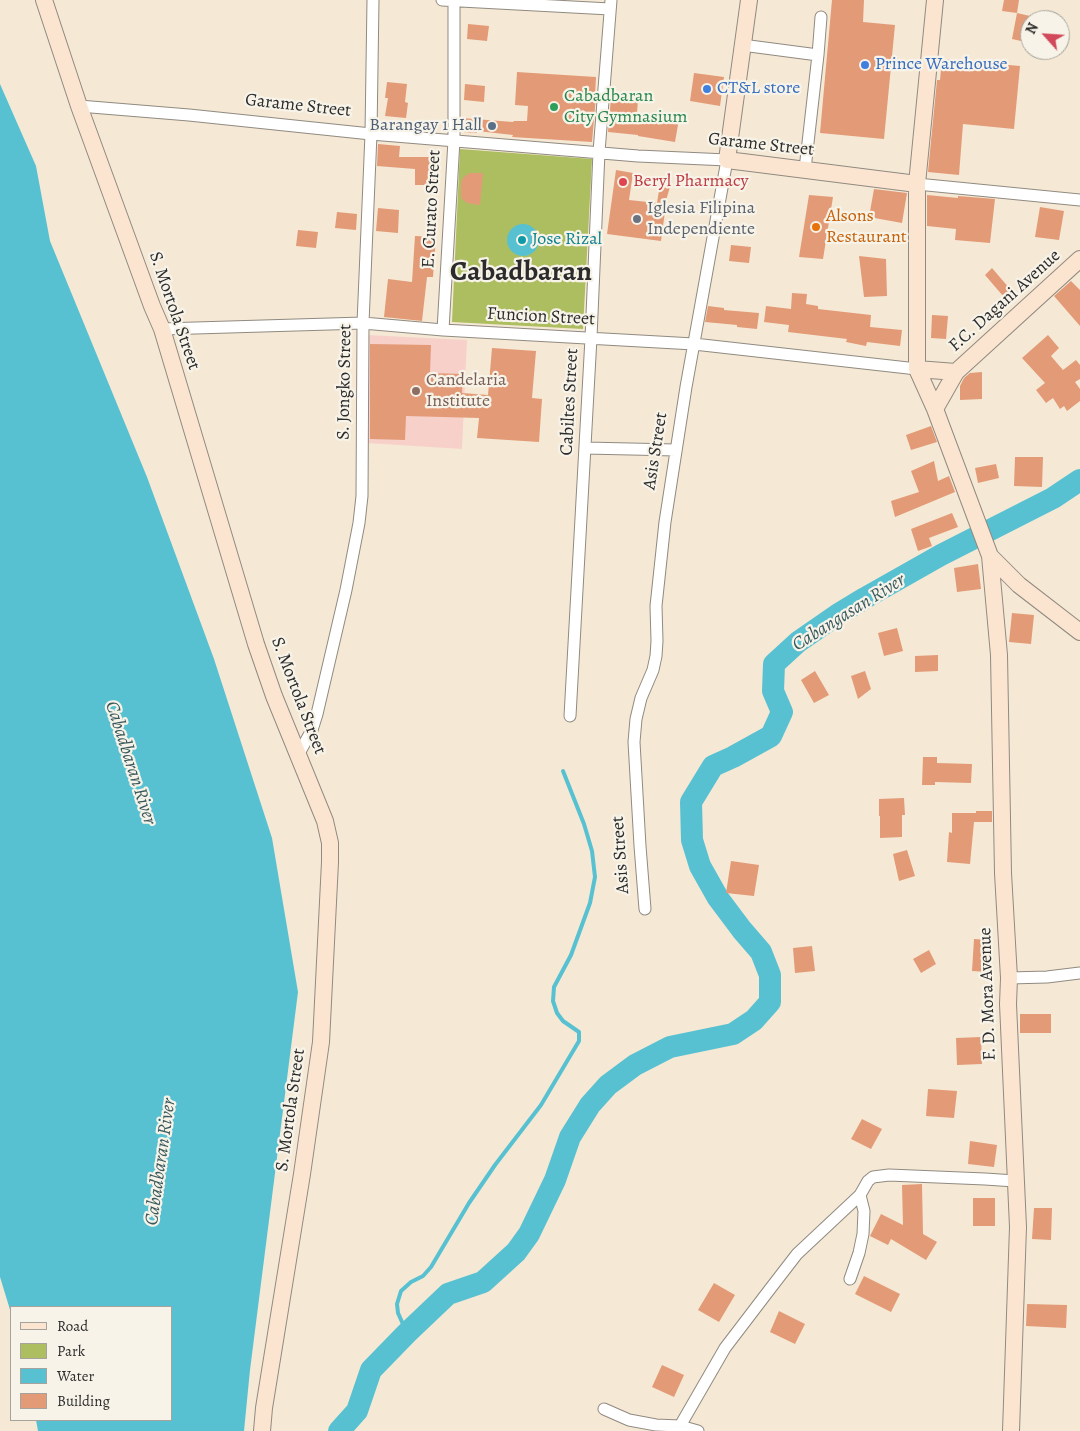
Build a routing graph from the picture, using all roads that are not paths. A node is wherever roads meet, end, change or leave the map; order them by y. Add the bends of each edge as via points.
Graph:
1 (44, 0) edge
2 (373, 0) edge
3 (442, 0) edge
4 (748, 0) edge
5 (935, 0) edge
6 (454, 1) edge
7 (610, 4) edge
8 (822, 17) dead end
9 (742, 45) junction
10 (818, 55) junction
11 (79, 106) junction
12 (371, 134) junction
13 (454, 140) junction
14 (599, 152) junction
15 (726, 160) junction
16 (805, 169) junction
17 (917, 184) junction
18 (1080, 200) edge
19 (1080, 259) edge
20 (363, 323) junction
21 (162, 329) junction
22 (442, 330) junction
23 (592, 338) junction
24 (694, 344) junction
25 (917, 369) junction
26 (956, 372) junction
27 (935, 409) junction
28 (585, 448) junction
29 (676, 450) junction
30 (985, 544) junction
31 (1031, 595) junction
32 (995, 607) junction
33 (1080, 632) edge
34 (570, 716) dead end
35 (298, 756) junction
36 (645, 909) dead end
37 (1080, 973) edge
38 (1009, 978) junction
39 (1015, 1181) junction
40 (860, 1195) junction
41 (850, 1279) dead end
42 (604, 1410) dead end
43 (680, 1426) junction
44 (262, 1431) edge
45 (698, 1431) edge
46 (1011, 1431) edge

1 - 11 street, S. Mortola Street
2 - 12 street, S. Jongko Street
3 - 6 street
4 - 9 street, Asis Street
5 - 17 street
6 - 7 street
6 - 13 street, E. Curato Street
7 - 14 street, Cabiltes Street
8 - 10 street
9 - 10 street
9 - 15 street, Asis Street
10 - 16 street
11 - 12 street, Garame Street
11 - 21 street, S. Mortola Street
12 - 13 street, Garame Street
12 - 20 street, S. Jongko Street
13 - 14 street, Garame Street
13 - 22 street, E. Curato Street
14 - 15 street, Garame Street
14 - 23 street, Cabiltes Street
15 - 16 street, Garame Street
15 - 24 street, Asis Street
16 - 17 street, Garame Street
17 - 18 street, Garame Street
17 - 25 street
19 - 26 street, F.C. Dagani Avenue
20 - 21 street, Funcion Street
20 - 22 street, Funcion Street
20 - 35 street, S. Jongko Street via 359,523 317,714
21 - 35 street, S. Mortola Street via 256,644
22 - 23 street, Funcion Street
23 - 24 street, Funcion Street
23 - 28 street, Cabiltes Street
24 - 25 street, Funcion Street
24 - 29 street, Asis Street
25 - 26 street
25 - 27 street
26 - 27 street, F.C. Dagani Avenue
27 - 30 street
28 - 29 street
28 - 34 street, Cabiltes Street
29 - 36 street, Asis Street via 656,606 656,656 641,698 634,742
30 - 31 street
30 - 32 street, F. D. Mora Avenue
31 - 32 street via 1009,593
31 - 33 street
32 - 38 street, F. D. Mora Avenue via 1000,655 1003,873
35 - 44 street, S. Mortola Street via 325,821 330,842 321,1042
37 - 38 street
38 - 39 street, F. D. Mora Avenue
39 - 40 street via 889,1175 873,1177
39 - 46 street, F. D. Mora Avenue via 1018,1227
40 - 41 street via 864,1211 863,1234
40 - 43 street via 797,1254 725,1348
42 - 43 street via 629,1420
43 - 45 street

